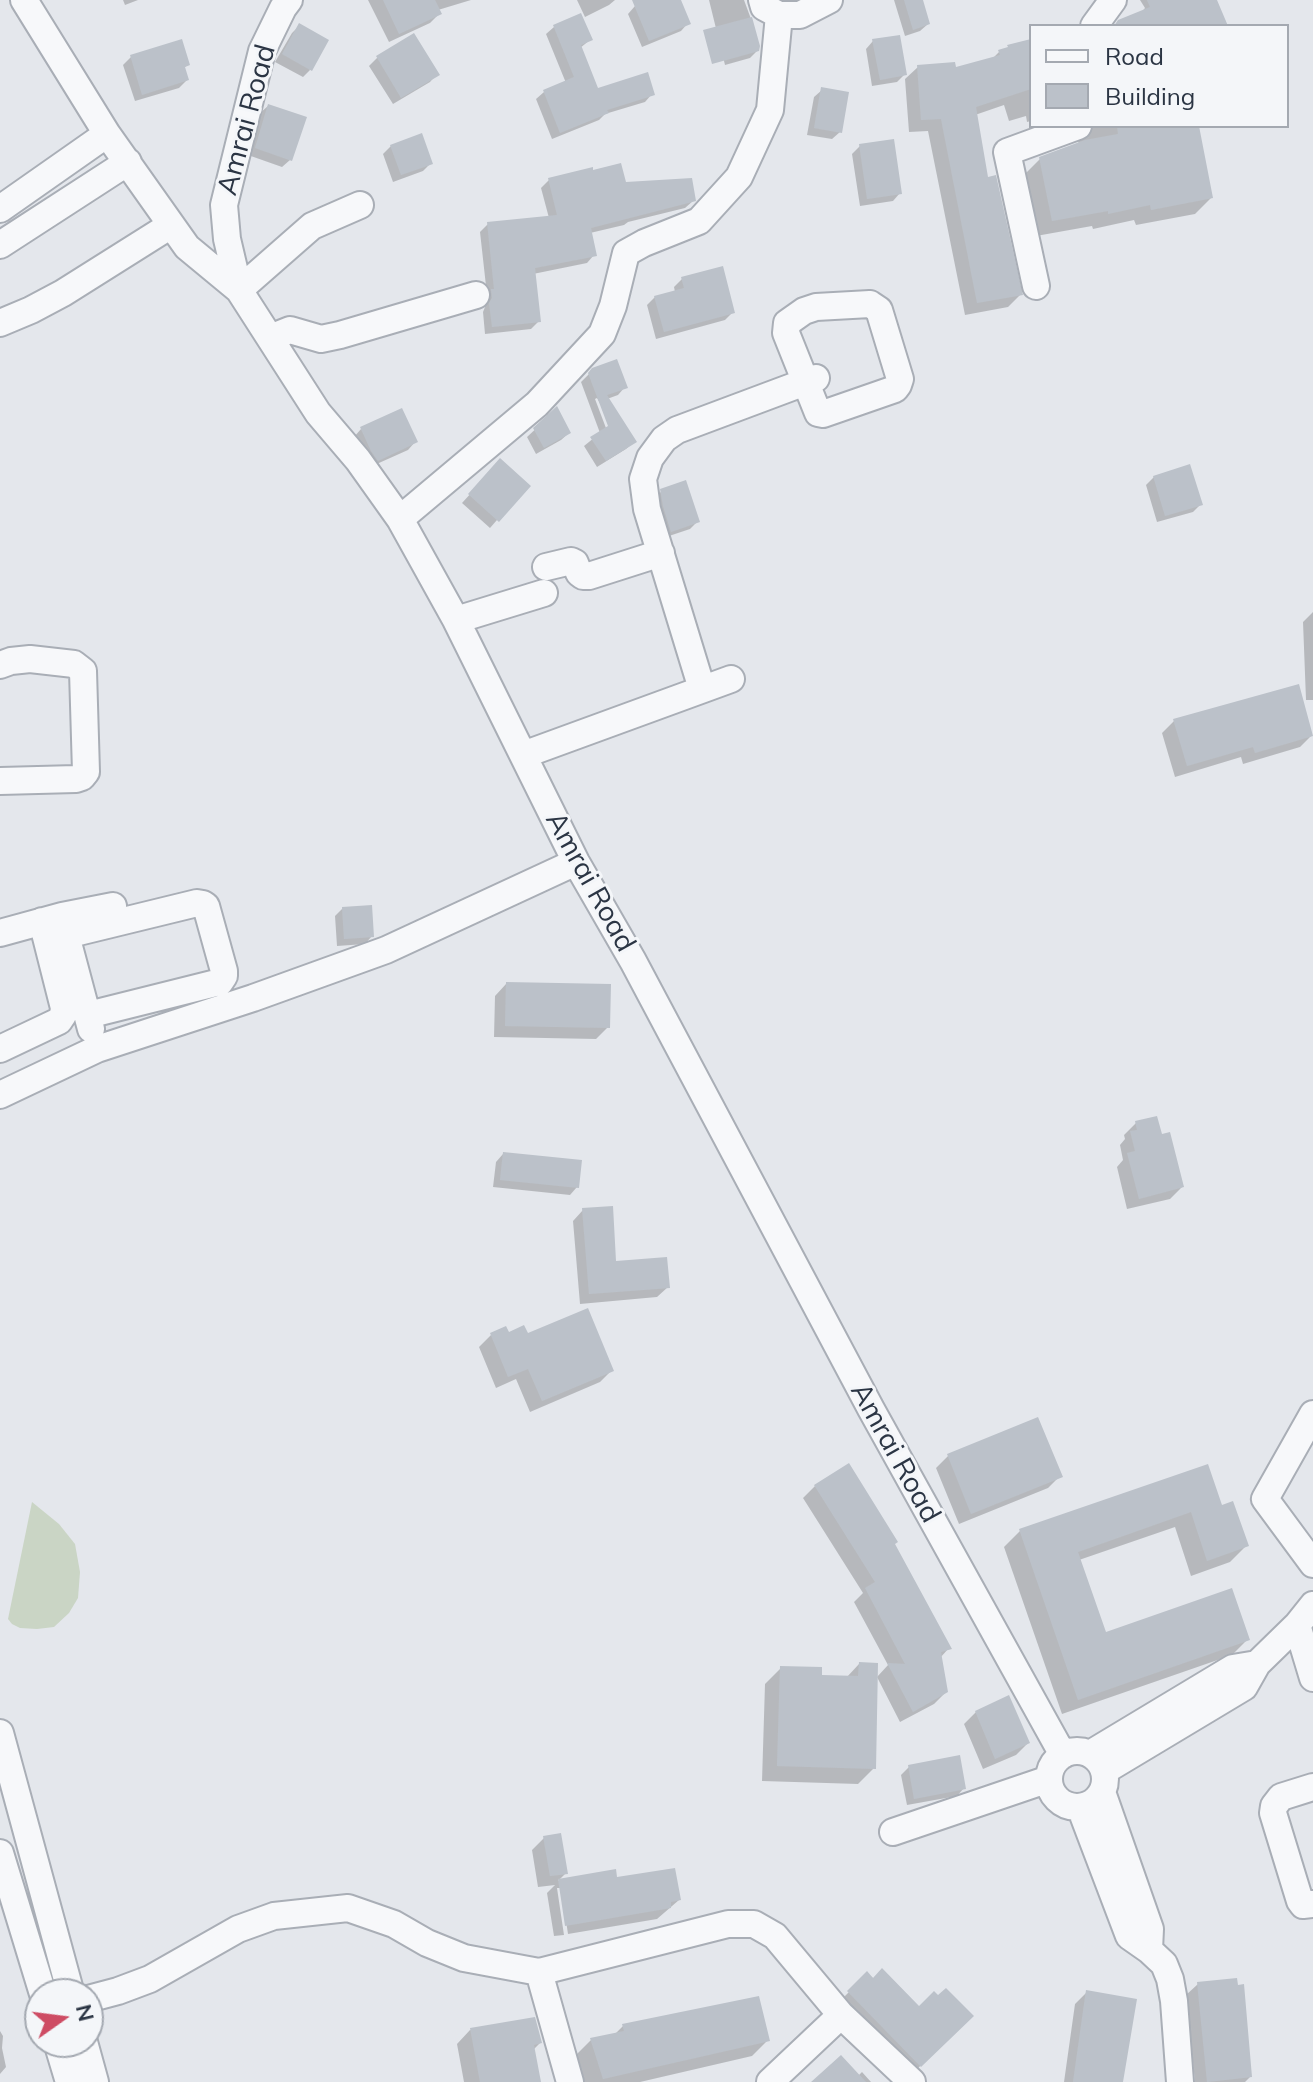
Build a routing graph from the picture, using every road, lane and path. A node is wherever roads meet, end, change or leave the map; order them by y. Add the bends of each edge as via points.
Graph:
1 (24, 0) edge
2 (289, 0) edge
3 (829, 0) edge
4 (1113, 0) edge
5 (770, 8) edge
6 (1095, 24) edge
7 (1073, 128) edge
8 (107, 134) junction
9 (128, 162) junction
10 (360, 205) dead end
11 (0, 209) edge
12 (171, 225) junction
13 (0, 245) edge
14 (1036, 286) dead end
15 (239, 290) junction
16 (476, 295) dead end
17 (0, 323) edge
18 (270, 338) junction
19 (810, 380) junction
20 (400, 519) junction
21 (661, 553) junction
22 (456, 620) junction
23 (0, 665) edge
24 (731, 679) dead end
25 (702, 689) junction
26 (523, 755) junction
27 (0, 781) edge
28 (576, 862) junction
29 (57, 924) junction
30 (0, 933) edge
31 (88, 1015) junction
32 (0, 1049) edge
33 (97, 1049) junction
34 (0, 1095) edge
35 (1313, 1414) edge
36 (1313, 1564) edge
37 (1305, 1615) edge
38 (1313, 1678) edge
39 (0, 1733) edge
40 (1063, 1755) junction
41 (1098, 1772) junction
42 (1049, 1779) junction
43 (1313, 1787) edge
44 (1080, 1807) junction
45 (13, 1826) edge
46 (893, 1832) dead end
47 (0, 1853) edge
48 (1313, 1904) edge
49 (1149, 1950) junction
50 (539, 1972) junction
51 (38, 1978) edge
52 (65, 1978) edge
53 (104, 1995) edge
54 (841, 2015) junction
55 (62, 2058) edge
56 (88, 2058) edge
57 (69, 2082) edge
58 (95, 2082) edge
59 (570, 2082) edge
60 (770, 2082) edge
61 (912, 2082) edge
62 (1180, 2082) edge

1 - 8 street
2 - 15 street, Amrai Road via 262,51 224,205
3 - 5 street via 800,15
4 - 6 street
5 - 20 street via 770,110 739,177 699,221 626,253 602,334 537,404
7 - 14 street via 1007,152
8 - 9 street
8 - 11 street
9 - 12 street
9 - 13 street
10 - 15 street via 312,226
12 - 15 street via 187,247
12 - 17 street via 63,293
15 - 18 street, Amrai Road
16 - 18 street via 321,339 290,330
18 - 20 street, Amrai Road via 318,413
19 - 19 street via 815,410 823,414 895,389 900,379 879,310 870,304 816,307 787,323 786,333
19 - 21 street via 664,439 643,479
20 - 22 street, Amrai Road
21 - 22 street via 589,576 579,573 571,561 545,580
21 - 25 street
22 - 26 street, Amrai Road
23 - 27 street via 30,659 74,664 83,671 86,772 76,779
24 - 25 street
25 - 26 street
26 - 28 street, Amrai Road
28 - 33 street via 386,950
28 - 40 street, Amrai Road
29 - 30 street
29 - 31 street
29 - 31 street via 184,892 192,904 206,906 224,971 220,982
29 - 32 street via 63,1015
31 - 33 street
33 - 34 street
35 - 36 street via 1265,1499
37 - 38 street
37 - 41 street via 1257,1664 1244,1687
39 - 45 street
40 - 41 street via 1081,1751
40 - 42 street
41 - 44 street via 1089,1804
41 - 49 street via 1150,1929
42 - 44 street via 1056,1797
42 - 46 street
43 - 48 street via 1281,1797 1273,1813 1300,1901
44 - 49 street via 1129,1936
45 - 52 street
47 - 51 street
49 - 62 street via 1170,1979
50 - 53 street via 464,1958 348,1908 274,1916 238,1929 150,1979
50 - 54 street via 728,1924 754,1924 775,1936
50 - 59 street
54 - 60 street
54 - 61 street
55 - 57 street
56 - 58 street

